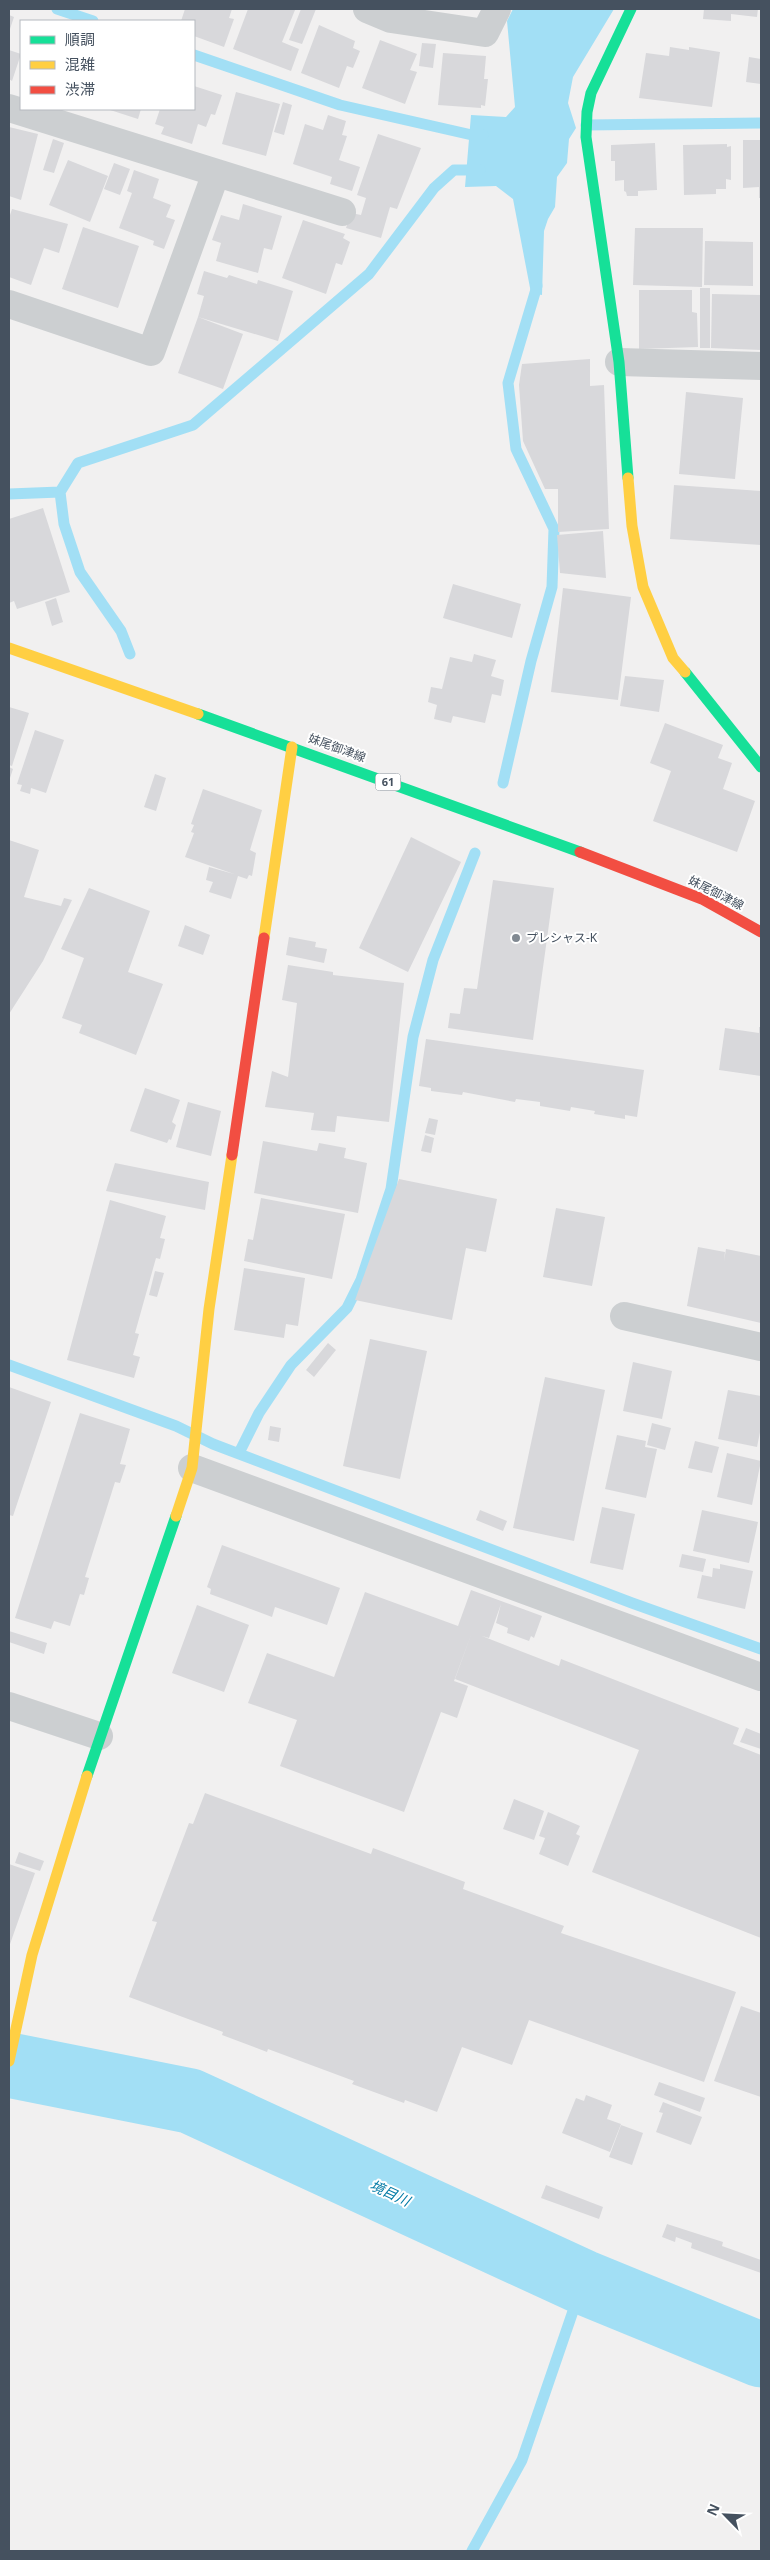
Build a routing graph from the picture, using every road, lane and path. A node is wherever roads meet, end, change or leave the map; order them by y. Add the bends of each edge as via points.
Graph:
1 (367, 9) edge
2 (497, 9) edge
3 (632, 9) edge
4 (9, 108) edge
5 (216, 173) junction
6 (342, 212) dead end
7 (9, 304) edge
8 (619, 362) junction
9 (761, 366) edge
10 (9, 648) edge
11 (292, 747) junction
12 (761, 767) edge
13 (761, 932) edge
14 (624, 1316) dead end
15 (761, 1347) edge
16 (193, 1456) junction
17 (761, 1677) edge
18 (9, 1706) edge
19 (99, 1736) junction
20 (9, 2061) edge

1 - 2 street via 391,19 485,33
3 - 8 street via 591,93 586,137
4 - 5 street
5 - 6 street
5 - 7 street via 151,352
8 - 9 street
8 - 12 street via 632,526 643,587 673,658
10 - 11 street, 妹尾御津線 / 61
11 - 13 street, 妹尾御津線 / 61 via 702,899
11 - 16 street via 209,1309
14 - 15 street
16 - 17 street
16 - 19 street
18 - 19 street
19 - 20 street via 32,1955

